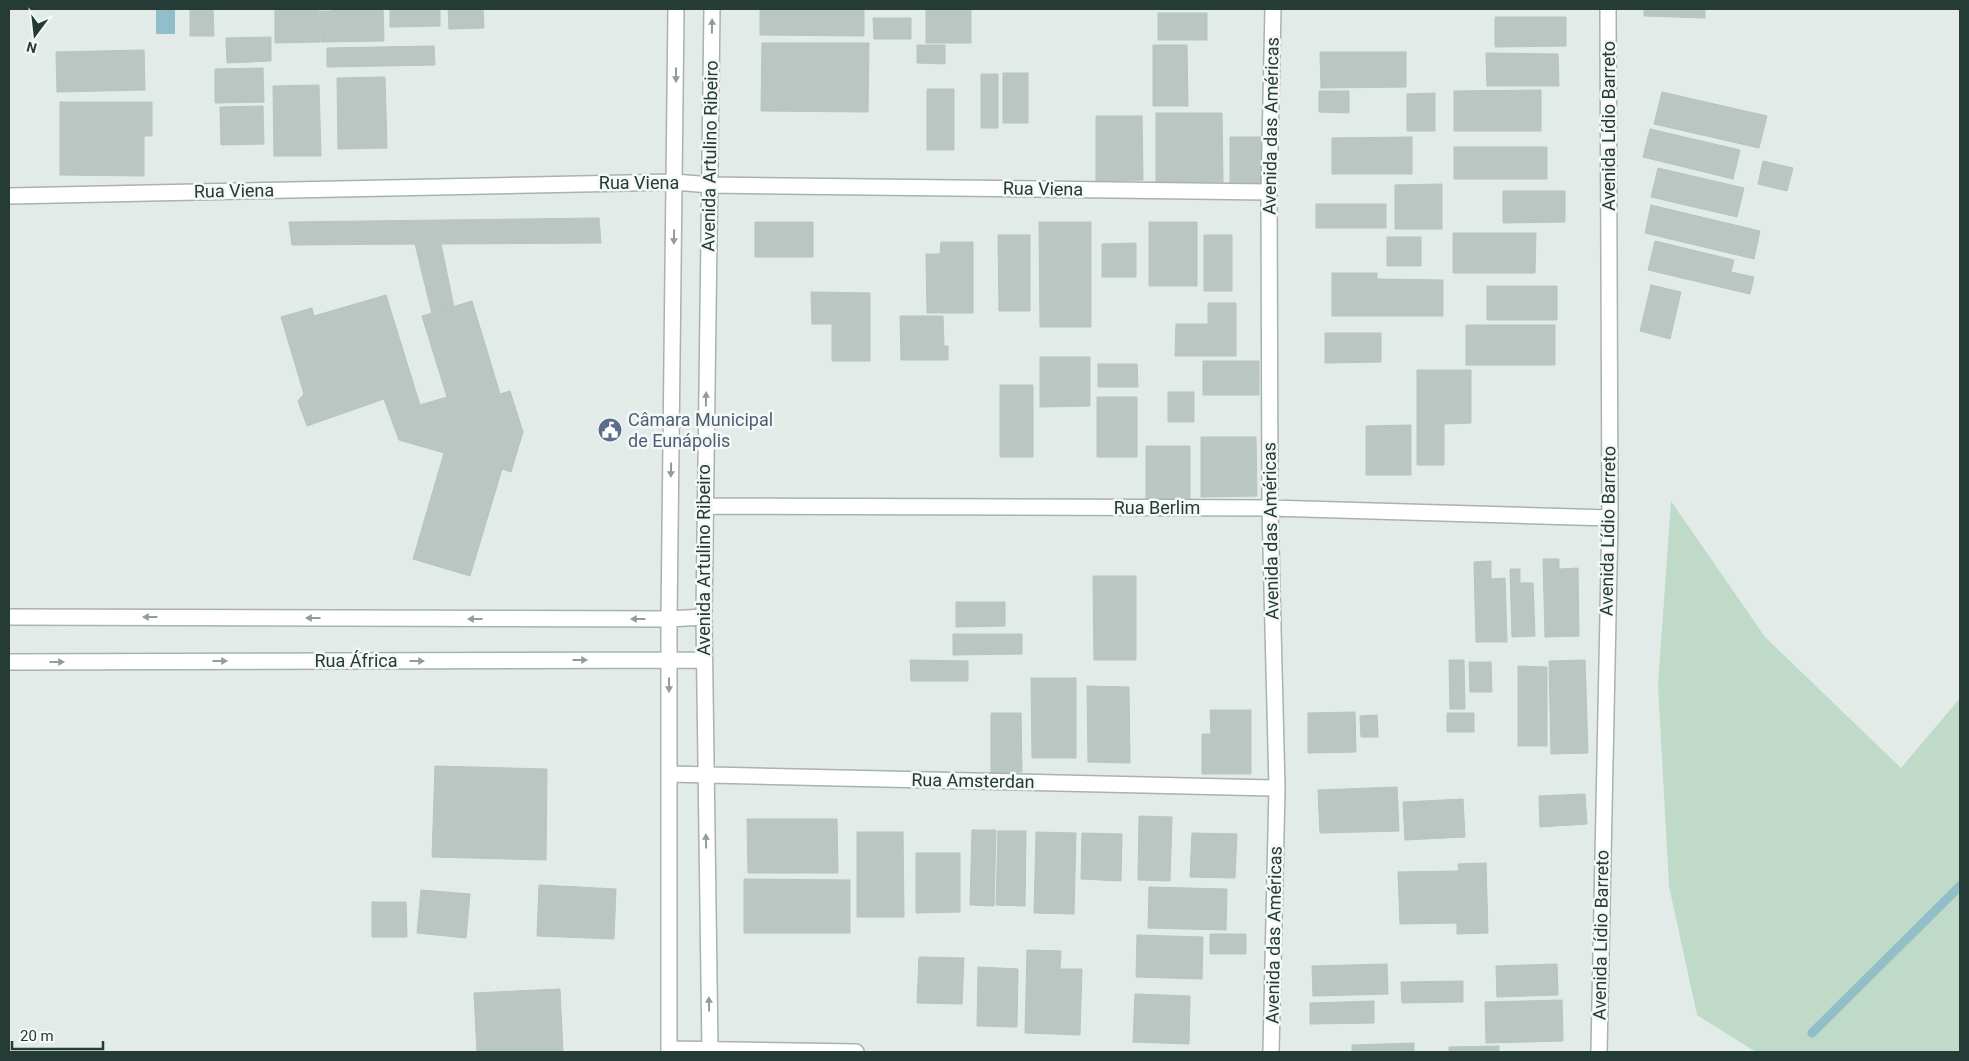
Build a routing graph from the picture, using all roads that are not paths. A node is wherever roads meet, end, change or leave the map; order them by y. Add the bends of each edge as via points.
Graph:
1 (676, 9) edge
2 (712, 9) edge
3 (1273, 9) edge
4 (1608, 9) edge
5 (675, 182) junction
6 (710, 185) junction
7 (1268, 192) junction
8 (9, 196) edge
9 (704, 506) junction
10 (1270, 508) junction
11 (1610, 518) junction
12 (9, 617) edge
13 (704, 617) junction
14 (669, 619) junction
15 (669, 660) junction
16 (704, 660) junction
17 (9, 662) edge
18 (669, 774) junction
19 (705, 775) junction
20 (1277, 788) junction
21 (669, 1051) edge
22 (710, 1051) edge
23 (856, 1052) edge
24 (1271, 1052) edge
25 (1599, 1052) edge

1 -> 5 street, Avenida Artulino Ribeiro
6 -> 2 street, Avenida Artulino Ribeiro
3 - 7 street, Avenida das Américas
4 - 11 street, Avenida Lídio Barreto
5 - 6 street, Rua Viena
5 - 8 street, Rua Viena
5 -> 14 street, Avenida Artulino Ribeiro
6 - 7 street, Rua Viena
9 -> 6 street, Avenida Artulino Ribeiro
7 - 10 street, Avenida das Américas
9 - 10 street, Rua Berlim
9 - 13 street, Avenida Artulino Ribeiro
10 - 11 street, Rua Berlim
10 - 20 street, Avenida das Américas
11 - 25 street, Avenida Lídio Barreto
14 -> 12 street
13 - 14 street
13 - 16 street, Avenida Artulino Ribeiro
14 - 15 street, Avenida Artulino Ribeiro
15 - 16 street, Rua África
17 -> 15 street, Rua África
15 -> 18 street, Avenida Artulino Ribeiro
16 - 19 street, Avenida Artulino Ribeiro
18 - 19 street, Rua Amsterdan
18 - 21 street, Avenida Artulino Ribeiro
19 - 20 street, Rua Amsterdan
22 -> 19 street, Avenida Artulino Ribeiro
20 - 24 street, Avenida das Américas
21 - 22 street
22 - 23 street

